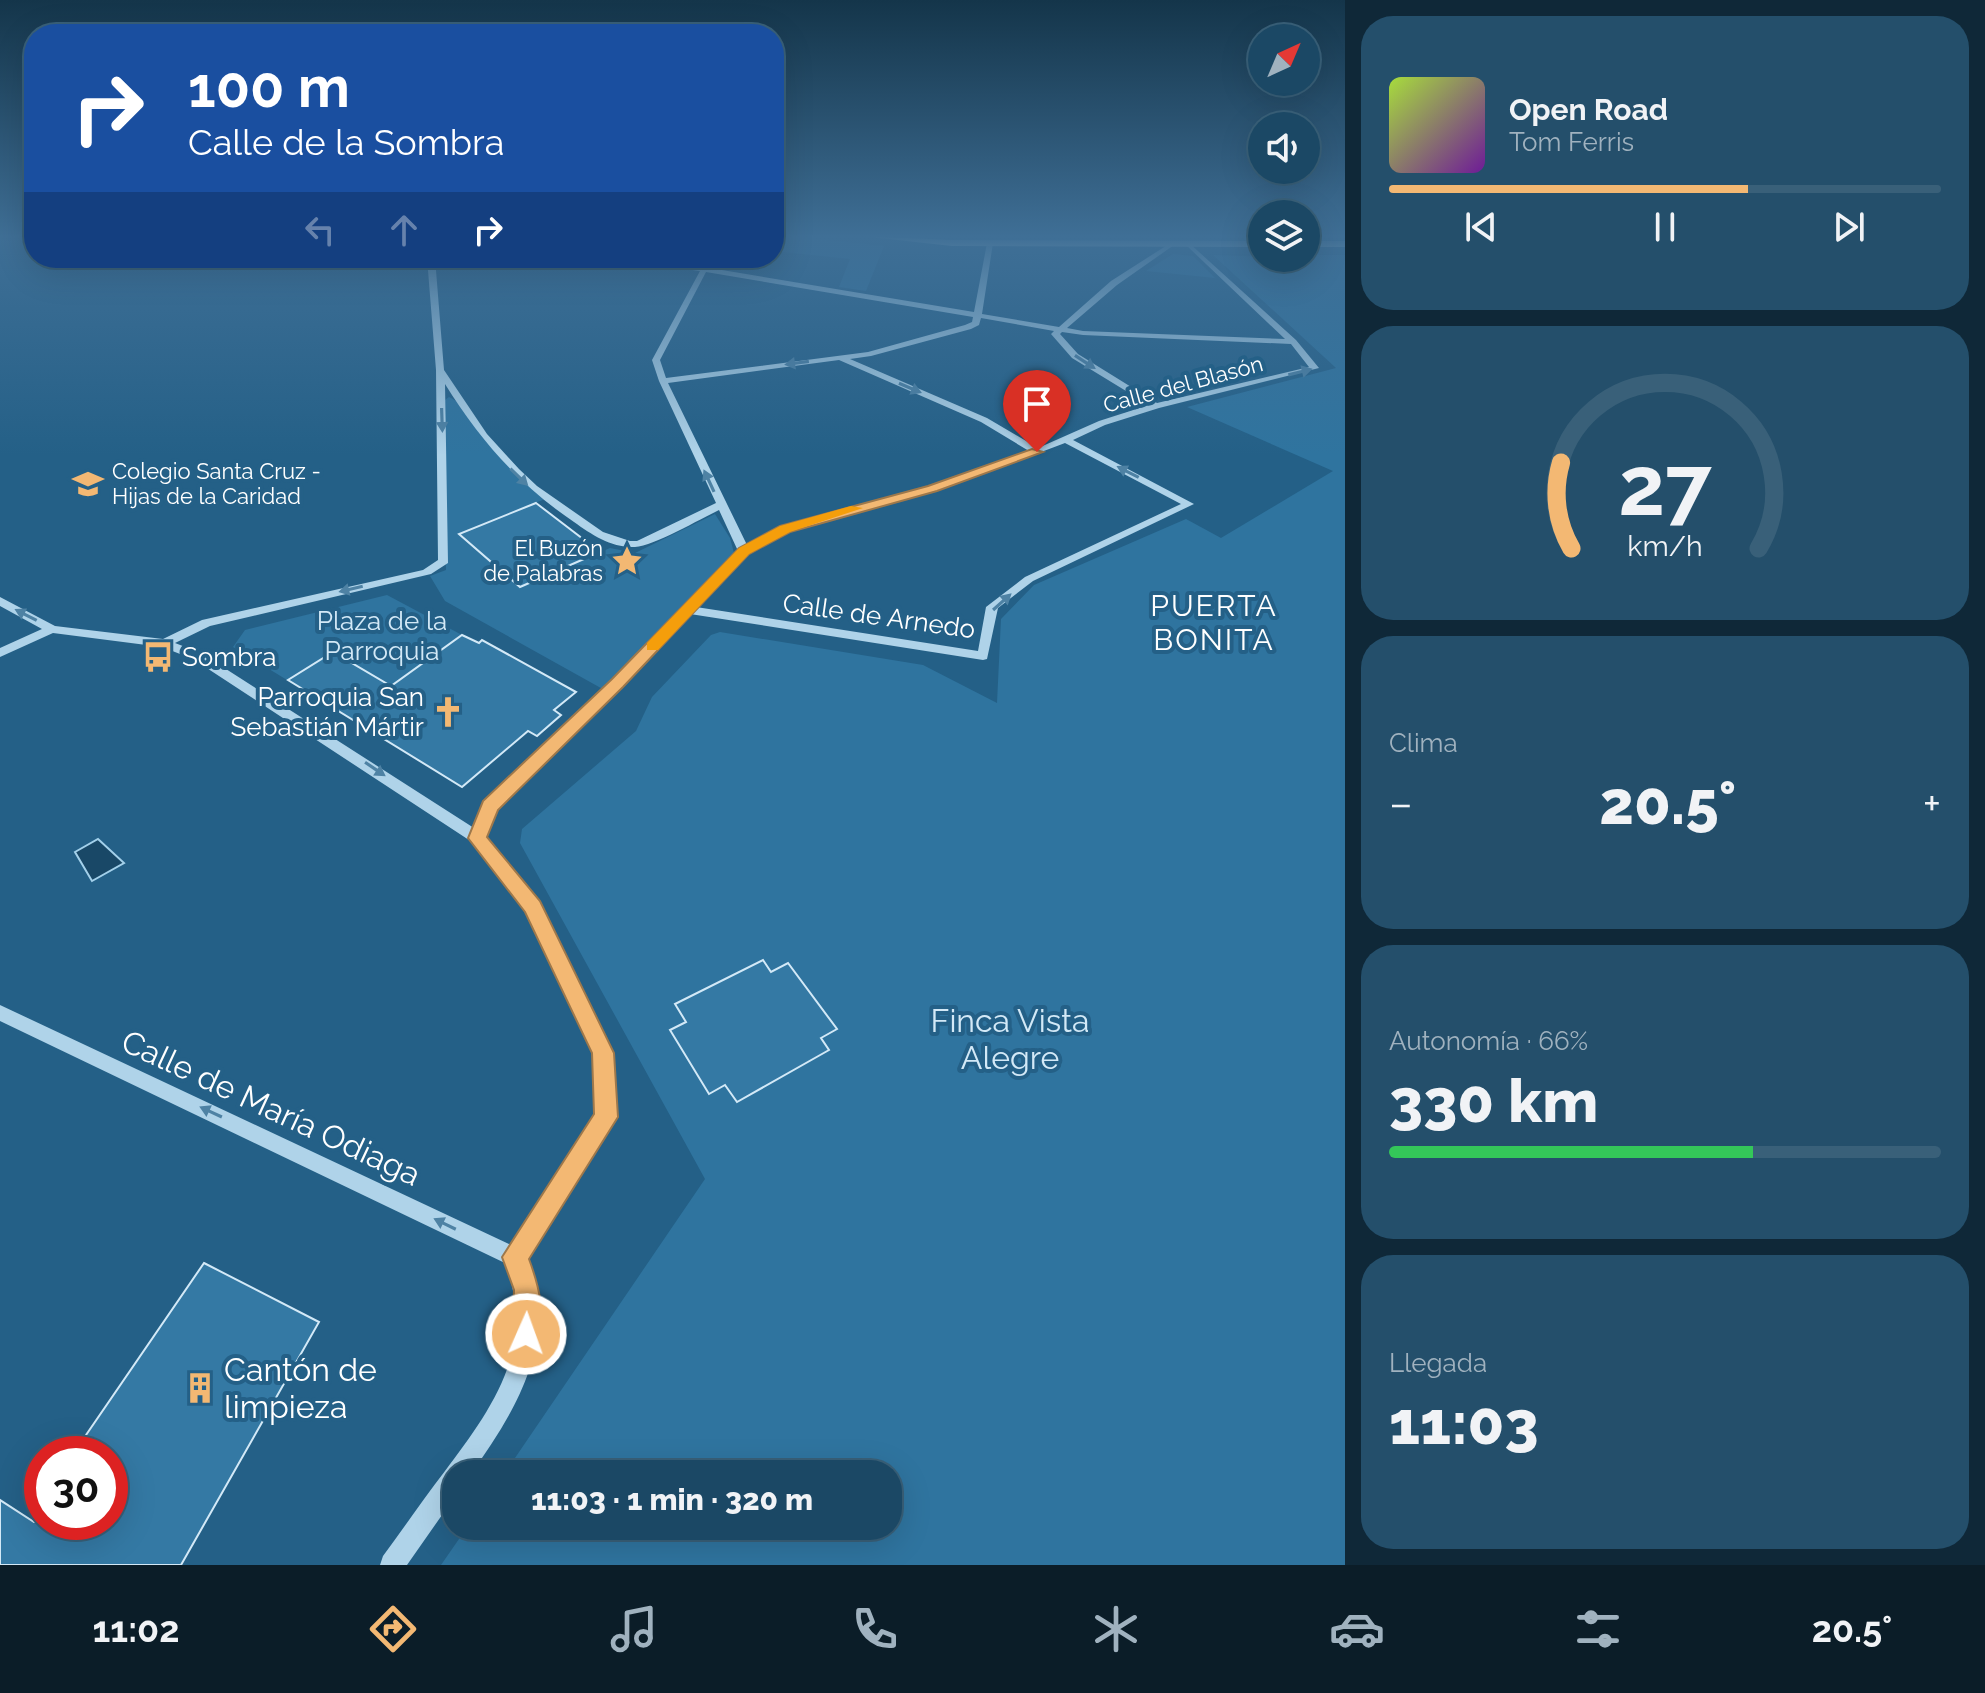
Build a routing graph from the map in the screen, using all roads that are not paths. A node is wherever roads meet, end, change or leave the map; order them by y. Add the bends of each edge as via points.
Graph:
1 (435, 309) edge
2 (683, 309) edge
3 (931, 309) edge
4 (978, 309) edge
5 (1082, 309) edge
6 (1258, 309) edge
7 (976, 317) junction
8 (1059, 328) junction
9 (1293, 342) junction
10 (838, 357) junction
11 (440, 370) junction
12 (663, 381) junction
13 (1156, 406) junction
14 (1066, 440) junction
15 (1037, 452) junction
16 (721, 505) junction
17 (744, 551) junction
18 (0, 601) edge
19 (689, 610) junction
20 (52, 629) junction
21 (164, 643) junction
22 (0, 653) edge
23 (477, 838) junction
24 (0, 1013) edge
25 (515, 1257) junction
26 (467, 1460) edge
27 (442, 1495) edge
28 (392, 1565) edge

1 - 11 street
2 - 12 street via 656,360
3 - 7 street
4 - 7 street
5 - 8 street
6 - 9 street, Calle del Blasón
7 - 8 street
7 - 10 street via 968,327
8 - 9 street
8 -> 13 street via 1055,334 1075,356
13 -> 9 street, Calle del Blasón via 1315,368
10 -> 12 street
10 -> 15 street via 984,420
11 -> 16 street via 480,433 537,494 605,538 639,544
11 -> 21 street via 444,561 427,572 206,623
16 -> 12 street
13 - 14 street, Calle del Blasón
14 - 15 street, Calle del Blasón
19 -> 14 street, Calle de Arnedo via 983,656 992,607 1029,579 1189,504
15 - 17 street, Calle del Blasón via 933,489 785,529
16 - 17 street
17 - 19 street, Calle del Blasón
20 -> 18 street
19 - 23 street, Calle del Blasón via 490,806
20 - 21 street
20 - 22 street
21 -> 23 street via 197,656
23 - 25 street via 532,907 603,1053 606,1117
25 -> 24 street, Calle de María Odiaga
25 - 26 street via 527,1290 525,1356 500,1413
27 - 28 street

